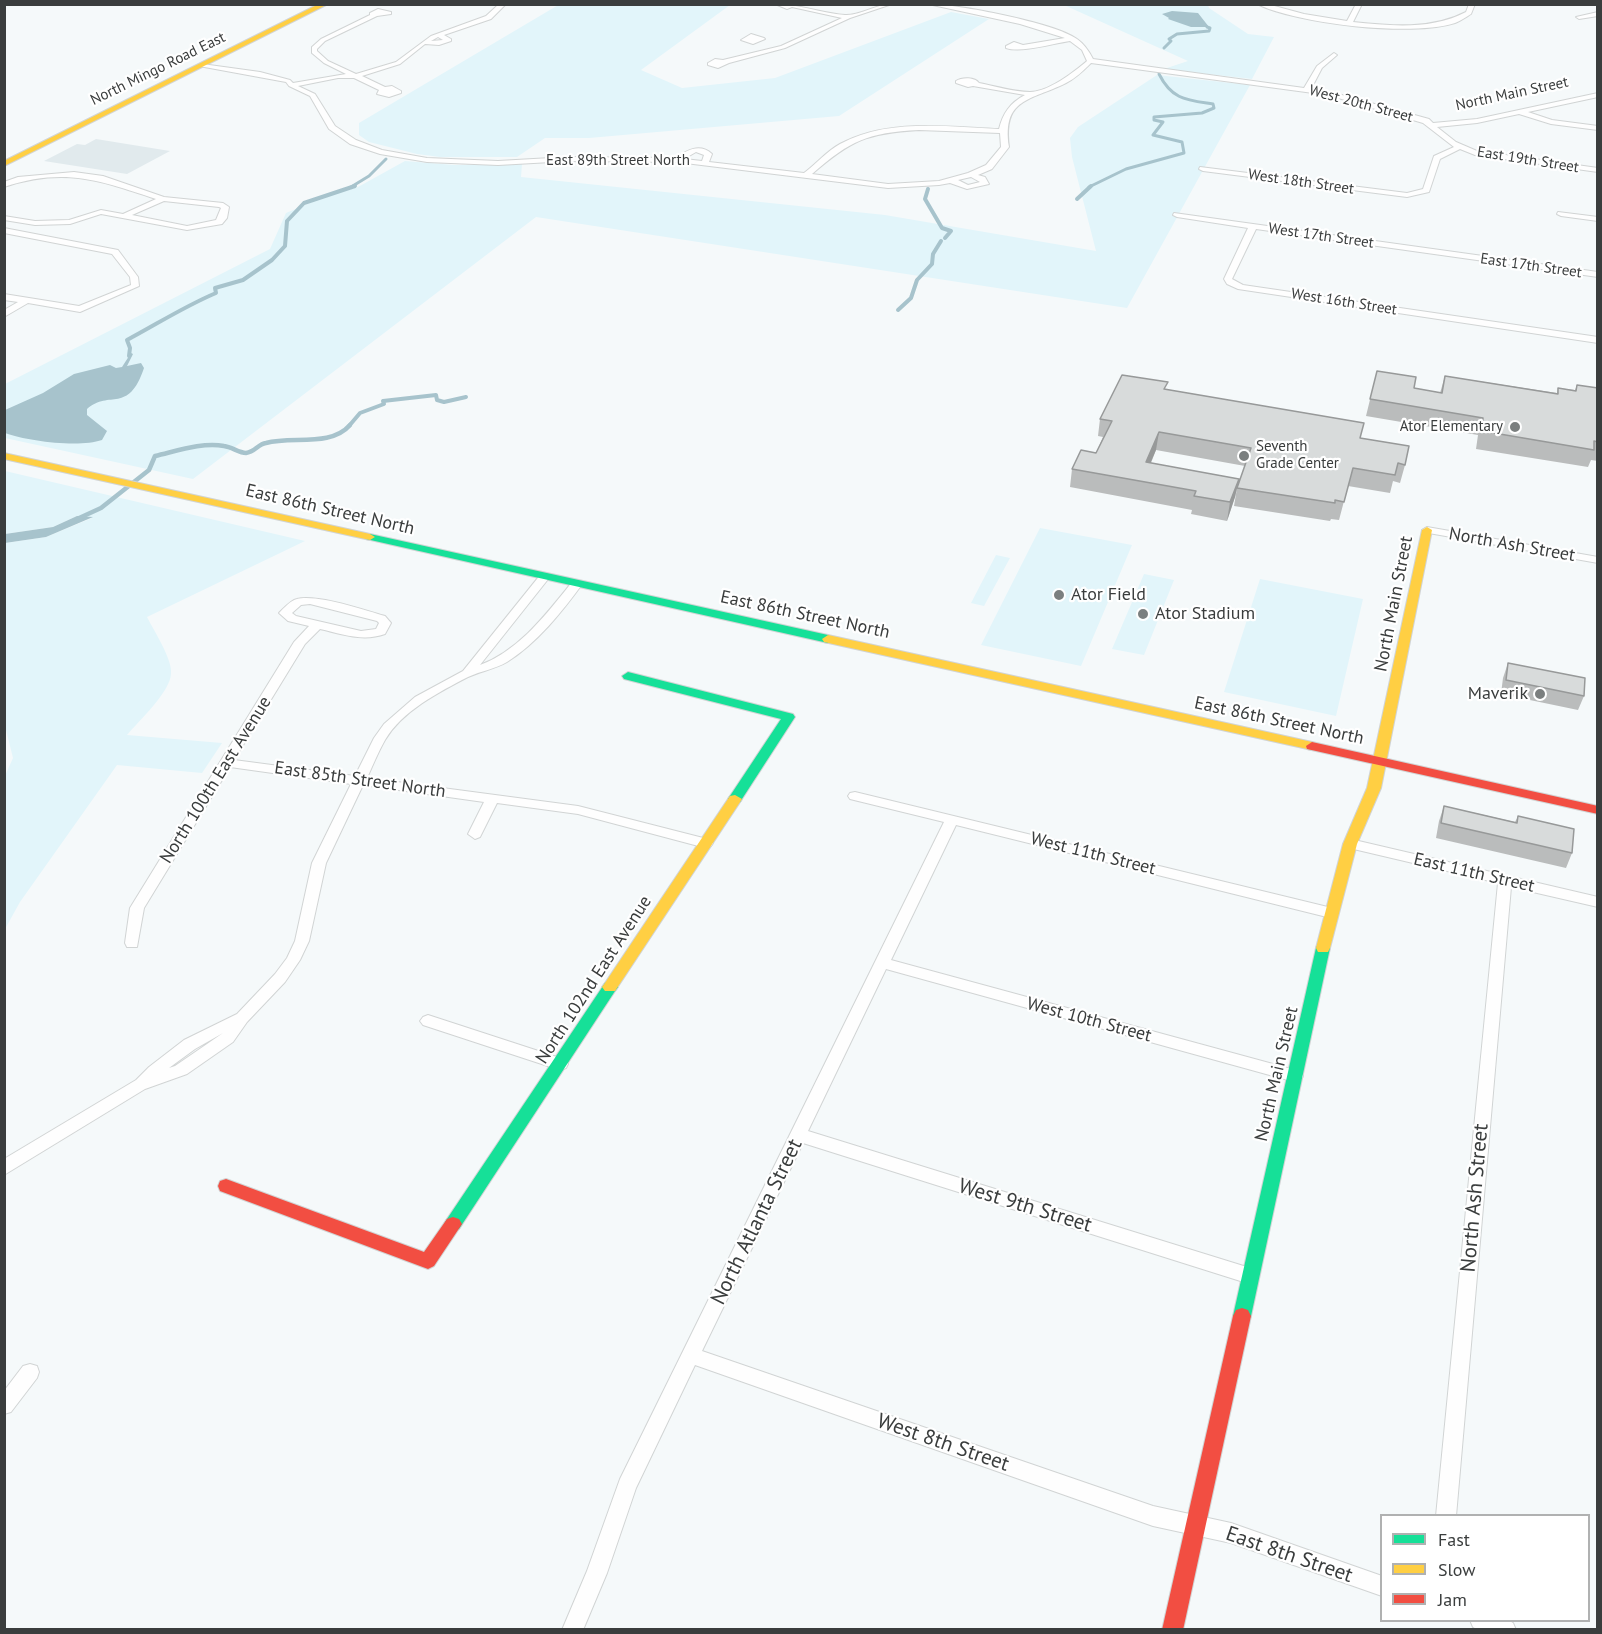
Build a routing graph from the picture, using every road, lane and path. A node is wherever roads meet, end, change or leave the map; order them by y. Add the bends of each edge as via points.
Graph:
1 (325, 4) edge
2 (503, 4) edge
3 (778, 4) edge
4 (889, 4) edge
5 (931, 4) edge
6 (1260, 4) edge
7 (1359, 4) edge
8 (1472, 4) edge
9 (794, 5) edge
10 (1598, 14) edge
11 (375, 15) dead end
12 (848, 17) junction
13 (1579, 17) dead end
14 (1350, 22) junction
15 (439, 35) junction
16 (1074, 39) junction
17 (760, 40) dead end
18 (424, 42) junction
19 (783, 46) junction
20 (1024, 46) dead end
21 (1334, 55) dead end
22 (1090, 61) junction
23 (724, 62) dead end
24 (202, 66) junction
25 (189, 73) junction
26 (357, 76) junction
27 (975, 84) dead end
28 (291, 85) junction
29 (301, 89) junction
30 (383, 89) dead end
31 (1307, 89) junction
32 (1030, 94) junction
33 (1598, 95) edge
34 (1517, 111) junction
35 (1433, 125) junction
36 (1598, 128) edge
37 (1001, 131) junction
38 (1459, 147) junction
39 (4, 164) edge
40 (1203, 169) dead end
41 (1598, 170) edge
42 (806, 176) junction
43 (971, 176) junction
44 (953, 181) junction
45 (4, 185) edge
46 (163, 199) junction
47 (1561, 214) dead end
48 (1178, 215) dead end
49 (122, 217) junction
50 (4, 218) edge
51 (1598, 219) edge
52 (60, 222) junction
53 (1253, 226) junction
54 (4, 230) edge
55 (40, 237) junction
56 (1464, 256) joint
57 (1598, 275) edge
58 (4, 297) edge
59 (26, 301) junction
60 (4, 314) edge
61 (1598, 340) edge
62 (4, 456) edge
63 (1427, 530) joint
64 (1598, 560) edge
65 (545, 576) junction
66 (578, 584) junction
67 (317, 625) junction
68 (467, 674) junction
69 (628, 676) dead end
70 (1380, 761) junction
71 (226, 763) junction
72 (360, 779) junction
73 (855, 796) dead end
74 (493, 798) junction
75 (1598, 810) edge
76 (952, 819) junction
77 (475, 834) dead end
78 (706, 843) junction
79 (1350, 844) junction
80 (1505, 880) junction
81 (1598, 902) edge
82 (1331, 913) junction
83 (132, 944) dead end
84 (884, 963) junction
85 (428, 1022) dead end
86 (560, 1064) junction
87 (1295, 1077) junction
88 (799, 1135) junction
89 (4, 1168) edge
90 (226, 1186) dead end
91 (1250, 1276) junction
92 (692, 1356) junction
93 (30, 1372) dead end
94 (4, 1406) edge
95 (1446, 1514) edge
96 (1195, 1526) junction
97 (1380, 1585) edge
98 (1486, 1622) edge
99 (572, 1629) edge
100 (1172, 1629) edge
101 (1506, 1629) edge

1 - 24 street, North Mingo Road East
2 - 15 street via 489,16
3 - 9 street
4 - 12 street
5 - 16 street via 1041,27
6 - 14 street via 1294,16
7 - 14 street
8 - 14 street via 1464,18 1441,25 1407,27
9 - 12 street
10 - 13 street
11 - 26 street via 314,48 317,57
12 - 19 street
15 - 18 street
15 - 18 street via 449,40
16 - 20 street
16 - 22 street via 1088,52
17 - 19 street
18 - 26 street via 398,63
19 - 23 street
21 - 31 street via 1319,67
22 - 31 street, West 20th Street
22 - 32 street via 1075,75
24 - 25 street, North Mingo Road East
24 - 28 street, East 89th Street North via 270,76
25 - 28 street, East 89th Street North
25 - 39 street, North Mingo Road East
26 - 28 street
26 - 29 street
26 - 30 street
27 - 32 street
28 - 29 street, East 89th Street North
29 - 42 street, East 89th Street North via 313,95 339,134 368,148 401,157 450,162 677,160
31 - 35 street, West 20th Street
32 - 37 street via 1006,115
33 - 34 street, North Main Street
34 - 35 street, North Main Street
34 - 36 street via 1551,122
35 - 38 street
37 - 42 street via 897,129 877,133 840,147
37 - 43 street, East 89th Street North via 1005,147 989,167
38 - 40 street, West 18th Street via 1437,158 1426,190 1416,194
38 - 41 street, East 19th Street via 1493,157
42 - 44 street, East 89th Street North via 888,186
43 - 44 street, East 89th Street North
43 - 44 street via 985,184 967,187
45 - 46 street via 18,179 74,174 100,178
46 - 49 street
46 - 49 street via 225,207 222,218 187,228
47 - 51 street
48 - 53 street, West 17th Street
49 - 52 street via 101,212
50 - 52 street
52 - 55 street
53 - 56 street, West 17th Street
53 - 61 street, West 16th Street via 1228,279 1241,286
54 - 55 street
55 - 59 street via 115,252 134,277 135,286 80,309
56 - 57 street, East 17th Street
58 - 59 street
59 - 60 street
62 - 65 street, East 86th Street North
63 - 64 street, North Ash Street
63 - 70 street, North Main Street
65 - 66 street, East 86th Street North
65 - 68 street
66 - 68 street via 522,646 501,661
66 - 70 street, East 86th Street North
67 - 67 street via 371,635 381,631 385,623 381,618 310,601 298,602 285,613 292,619
67 - 71 street, North 100th East Avenue via 300,642
68 - 72 street via 400,713 380,738
69 - 78 street, North 102nd East Avenue via 789,717
70 - 75 street, East 86th Street North
70 - 79 street, North Main Street via 1374,788
71 - 72 street, East 85th Street North
71 - 83 street, North 100th East Avenue via 137,908
72 - 74 street, East 85th Street North
72 - 89 street via 319,862 302,941 293,960 228,1038 181,1070 139,1085
73 - 76 street, West 11th Street
74 - 77 street
74 - 78 street, East 85th Street North via 601,814
76 - 82 street, West 11th Street
76 - 84 street, North Atlanta Street
78 - 86 street, North 102nd East Avenue
79 - 80 street, East 11th Street
79 - 82 street, North Main Street
80 - 81 street, East 11th Street
80 - 95 street, North Ash Street
82 - 87 street, North Main Street
84 - 87 street, West 10th Street
84 - 88 street, North Atlanta Street
85 - 86 street
86 - 90 street, North 102nd East Avenue via 428,1261
87 - 91 street, North Main Street
88 - 91 street, West 9th Street
88 - 92 street, North Atlanta Street
91 - 96 street, North Main Street
92 - 96 street, West 8th Street via 1153,1516
92 - 99 street, North Atlanta Street via 627,1486 597,1573
93 - 94 street
96 - 97 street, East 8th Street via 1231,1533
96 - 100 street, North Main Street
98 - 101 street

